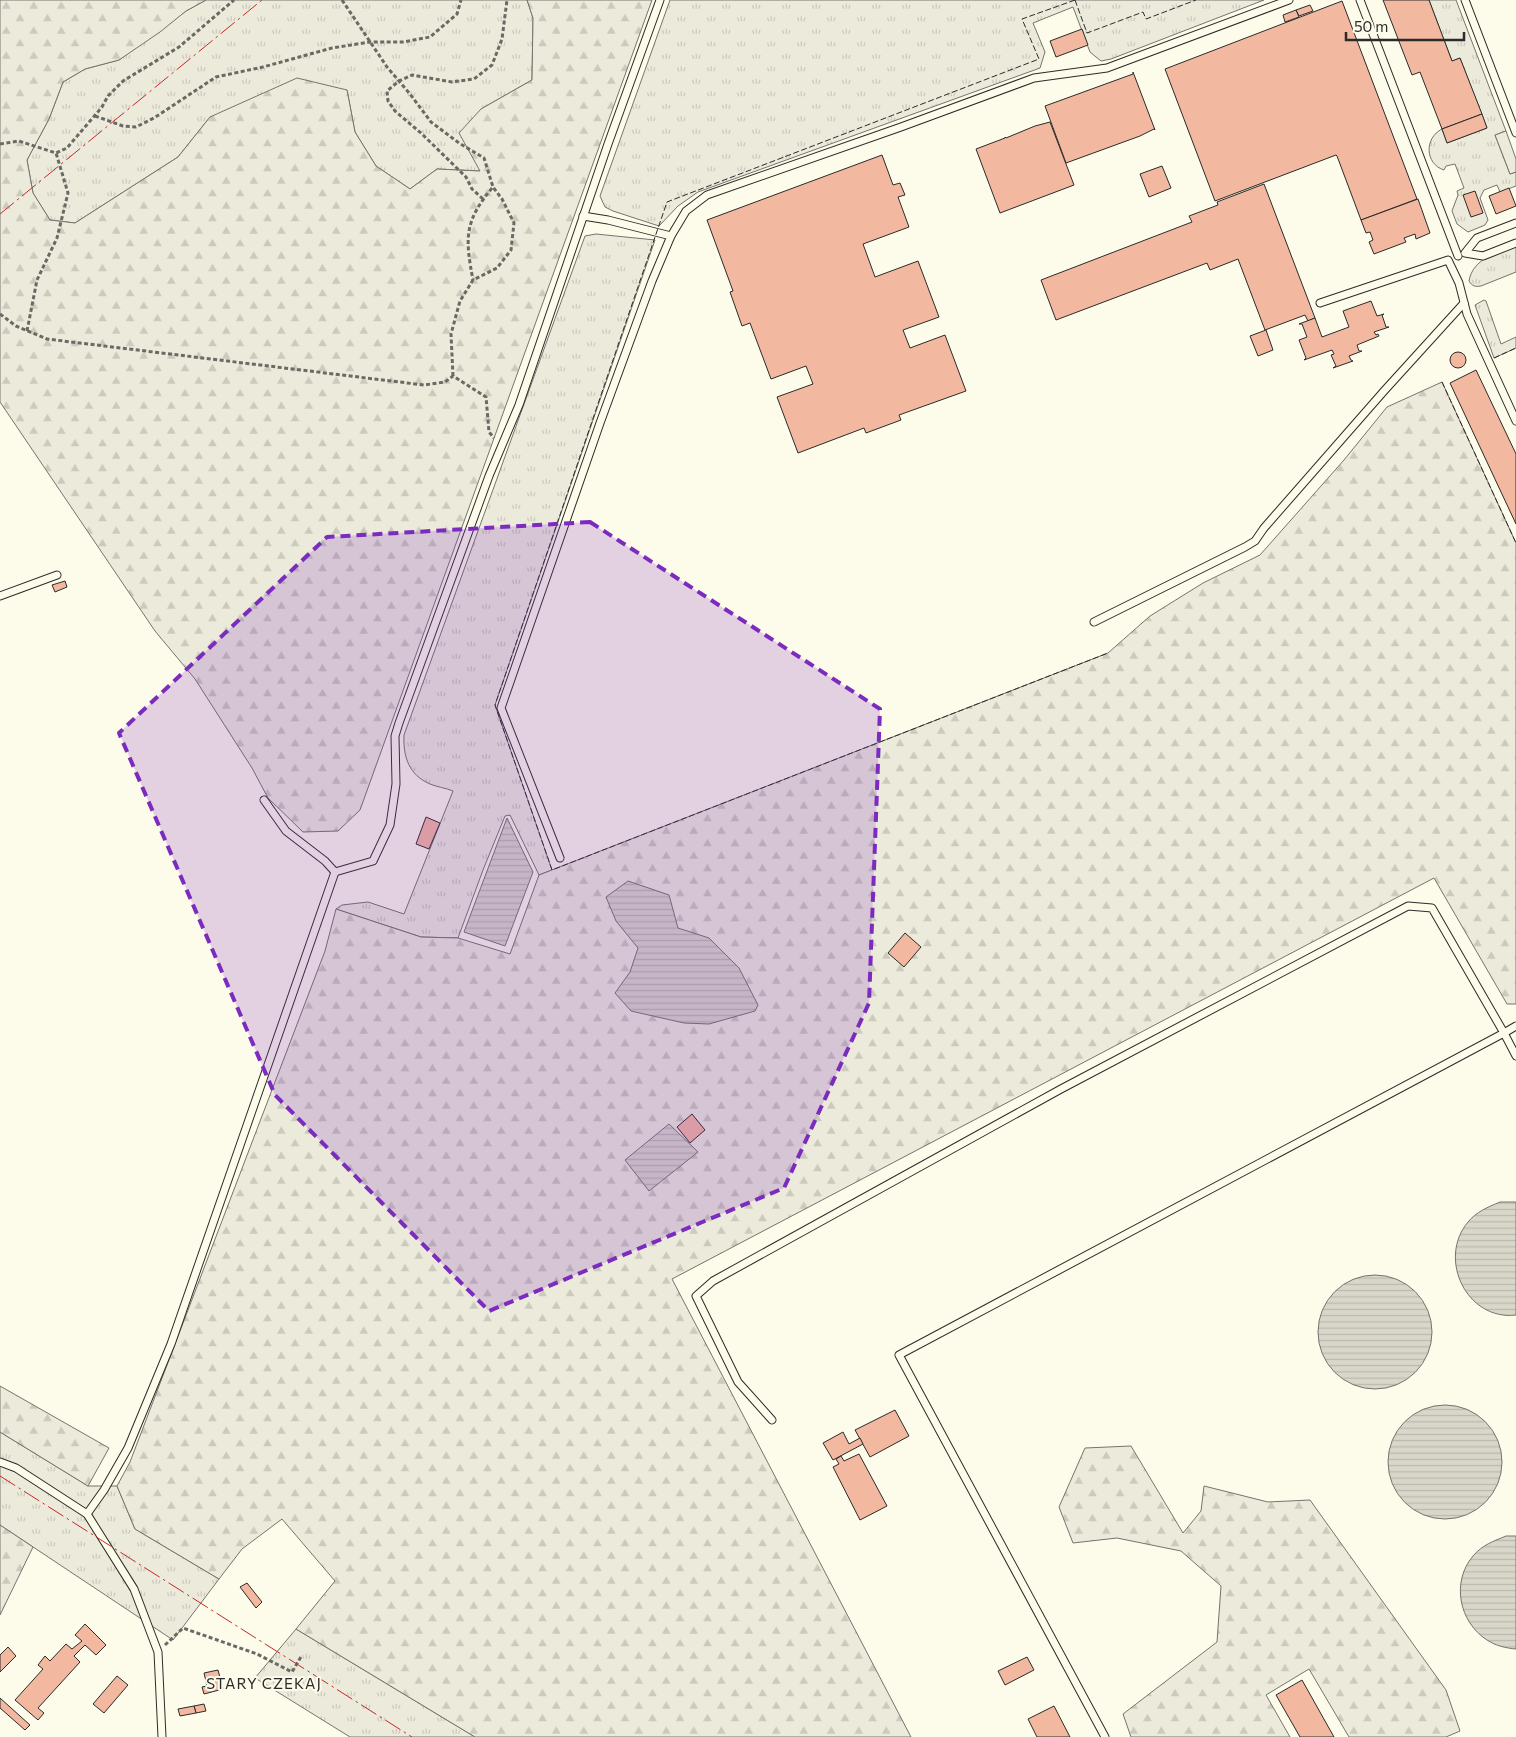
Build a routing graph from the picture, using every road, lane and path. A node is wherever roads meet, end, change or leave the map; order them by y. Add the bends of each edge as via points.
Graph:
1 (234, 0) edge
2 (342, 0) edge
3 (462, 0) edge
4 (507, 0) edge
5 (660, 0) edge
6 (1289, 0) edge
7 (1360, 0) edge
8 (1465, 0) edge
9 (370, 42) junction
10 (399, 81) junction
11 (94, 116) junction
12 (1516, 132) edge
13 (0, 144) edge
14 (56, 153) junction
15 (493, 187) junction
16 (483, 199) junction
17 (584, 216) junction
18 (1516, 223) edge
19 (671, 236) junction
20 (1516, 243) edge
21 (1461, 254) junction
22 (1448, 260) junction
23 (473, 280) junction
24 (1320, 303) dead end
25 (1464, 303) junction
26 (0, 314) edge
27 (27, 331) junction
28 (453, 376) junction
29 (1516, 421) edge
30 (501, 448) junction
31 (57, 575) dead end
32 (0, 596) edge
33 (1094, 622) dead end
34 (264, 800) dead end
35 (560, 858) dead end
36 (336, 872) junction
37 (1516, 1026) edge
38 (1504, 1034) junction
39 (1516, 1056) edge
40 (772, 1420) dead end
41 (0, 1462) edge
42 (87, 1514) junction
43 (158, 1652) junction
44 (302, 1655) dead end
45 (162, 1737) edge
46 (1105, 1737) edge

1 - 11 path via 179,47 123,81
2 - 9 path
3 - 9 path via 456,14 430,37 403,42
4 - 10 path via 502,39 492,65 474,79 452,82 412,75
5 - 17 lane
6 - 19 lane via 1107,68 1034,78 707,195 686,211
7 - 21 lane
8 - 12 lane
9 - 10 path
9 - 11 path via 323,50 216,77 136,127
10 - 15 path via 431,122 484,158
10 - 16 path via 387,91 391,106 466,177 472,189
11 - 14 path via 67,148
13 - 14 path via 18,141
14 - 27 path via 68,193 57,238 37,280
15 - 16 path
15 - 23 path via 514,223 511,250 497,268
16 - 23 path via 469,225 467,251
17 - 19 lane
17 - 30 lane
18 - 21 lane via 1477,238
19 - 35 lane via 600,423 501,708
20 - 21 lane via 1483,256
21 - 22 lane
22 - 24 lane
22 - 25 lane
23 - 28 path via 460,301 451,334
25 - 29 lane
25 - 33 lane via 1254,541
26 - 27 path
27 - 28 path via 47,339 424,385 445,382
28 - 30 path via 486,397 489,432
30 - 36 lane via 395,736 396,784 390,825 373,862
31 - 32 lane
34 - 36 lane via 286,831
36 - 42 lane via 171,1344 128,1448
37 - 38 lane
38 - 39 lane
38 - 40 lane via 1432,908 1408,906 1104,1066 713,1282 696,1296 738,1382
38 - 46 lane via 899,1355
41 - 42 lane via 16,1468
42 - 43 lane via 134,1589
43 - 44 path via 183,1628 257,1654 292,1672
43 - 45 lane

